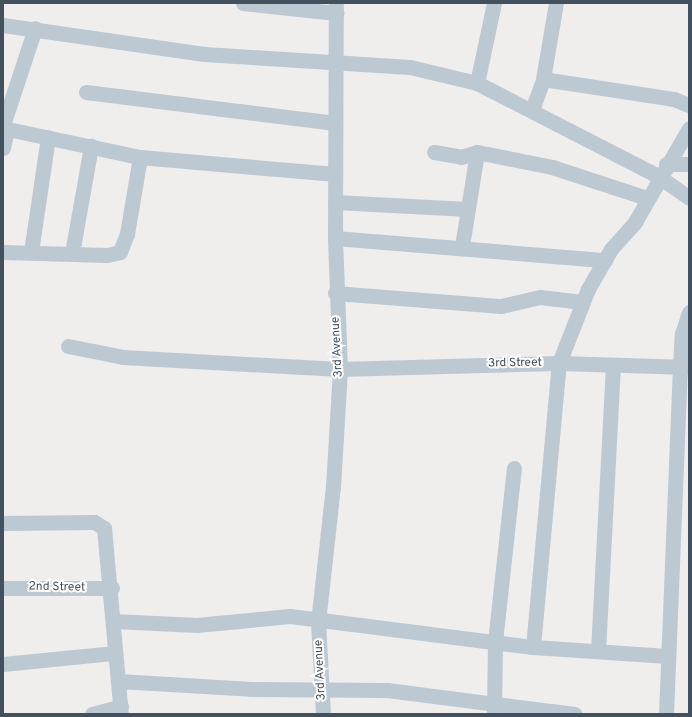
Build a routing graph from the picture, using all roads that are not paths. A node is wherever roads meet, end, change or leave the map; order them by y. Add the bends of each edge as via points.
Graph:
1 (243, 3) edge
2 (494, 3) edge
3 (556, 3) edge
4 (336, 8) edge
5 (3, 25) edge
6 (35, 28) junction
7 (336, 63) junction
8 (543, 79) junction
9 (477, 83) junction
10 (86, 92) dead end
11 (689, 104) edge
12 (532, 110) junction
13 (335, 123) junction
14 (4, 127) edge
15 (689, 128) edge
16 (48, 137) junction
17 (91, 146) junction
18 (3, 148) edge
19 (434, 152) dead end
20 (477, 152) junction
21 (140, 158) junction
22 (689, 164) edge
23 (662, 170) junction
24 (335, 174) junction
25 (647, 198) junction
26 (689, 198) edge
27 (335, 202) junction
28 (468, 209) junction
29 (335, 238) junction
30 (462, 246) junction
31 (3, 252) edge
32 (30, 252) junction
33 (72, 253) junction
34 (605, 260) junction
35 (335, 293) junction
36 (583, 302) junction
37 (689, 312) edge
38 (68, 346) dead end
39 (559, 363) junction
40 (613, 365) junction
41 (684, 367) edge
42 (340, 369) junction
43 (514, 468) dead end
44 (3, 522) edge
45 (3, 588) edge
46 (112, 588) junction
47 (113, 621) junction
48 (318, 622) junction
49 (495, 642) junction
50 (533, 647) junction
51 (598, 651) junction
52 (114, 653) junction
53 (668, 656) junction
54 (3, 664) edge
55 (118, 681) junction
56 (322, 691) junction
57 (494, 709) edge
58 (121, 710) edge
59 (92, 714) edge
60 (323, 714) edge
61 (574, 714) edge
62 (666, 714) edge

1 - 4 street
2 - 9 street
3 - 8 street
4 - 7 street, 3rd Avenue
5 - 6 street
6 - 7 street via 204,54
6 - 14 street
7 - 9 street via 410,67
7 - 13 street, 3rd Avenue
8 - 11 street via 674,99
8 - 12 street
9 - 12 street
10 - 13 street
12 - 23 street
13 - 24 street, 3rd Avenue
14 - 16 street
14 - 18 street
15 - 23 street
16 - 17 street
16 - 32 street
17 - 21 street
17 - 33 street
19 - 20 street via 461,157
20 - 25 street via 552,167
20 - 28 street
21 - 24 street
21 - 33 street via 124,249 107,255
22 - 23 street
23 - 25 street
23 - 26 street
24 - 27 street, 3rd Avenue
25 - 34 street via 635,222
27 - 28 street
27 - 29 street, 3rd Avenue
28 - 30 street
29 - 30 street
29 - 35 street, 3rd Avenue
30 - 34 street
31 - 32 street
32 - 33 street
34 - 36 street
35 - 36 street via 501,306 540,297
35 - 42 street, 3rd Avenue
36 - 39 street
37 - 41 street via 682,334
38 - 42 street, 3rd Street via 123,357
39 - 40 street, 3rd Street
39 - 42 street, 3rd Street
39 - 50 street
40 - 41 street, 3rd Street
40 - 51 street
41 - 53 street
42 - 48 street, 3rd Avenue via 333,487
43 - 49 street
44 - 46 street via 98,523 105,533
45 - 46 street, 2nd Street
46 - 47 street
47 - 48 street via 197,625 290,616
47 - 52 street
48 - 49 street
48 - 56 street, 3rd Avenue
49 - 50 street
49 - 57 street
50 - 51 street
51 - 53 street
52 - 54 street
52 - 55 street
53 - 62 street
55 - 56 street
55 - 58 street
56 - 57 street via 387,690
56 - 60 street, 3rd Avenue
57 - 61 street
58 - 59 street

